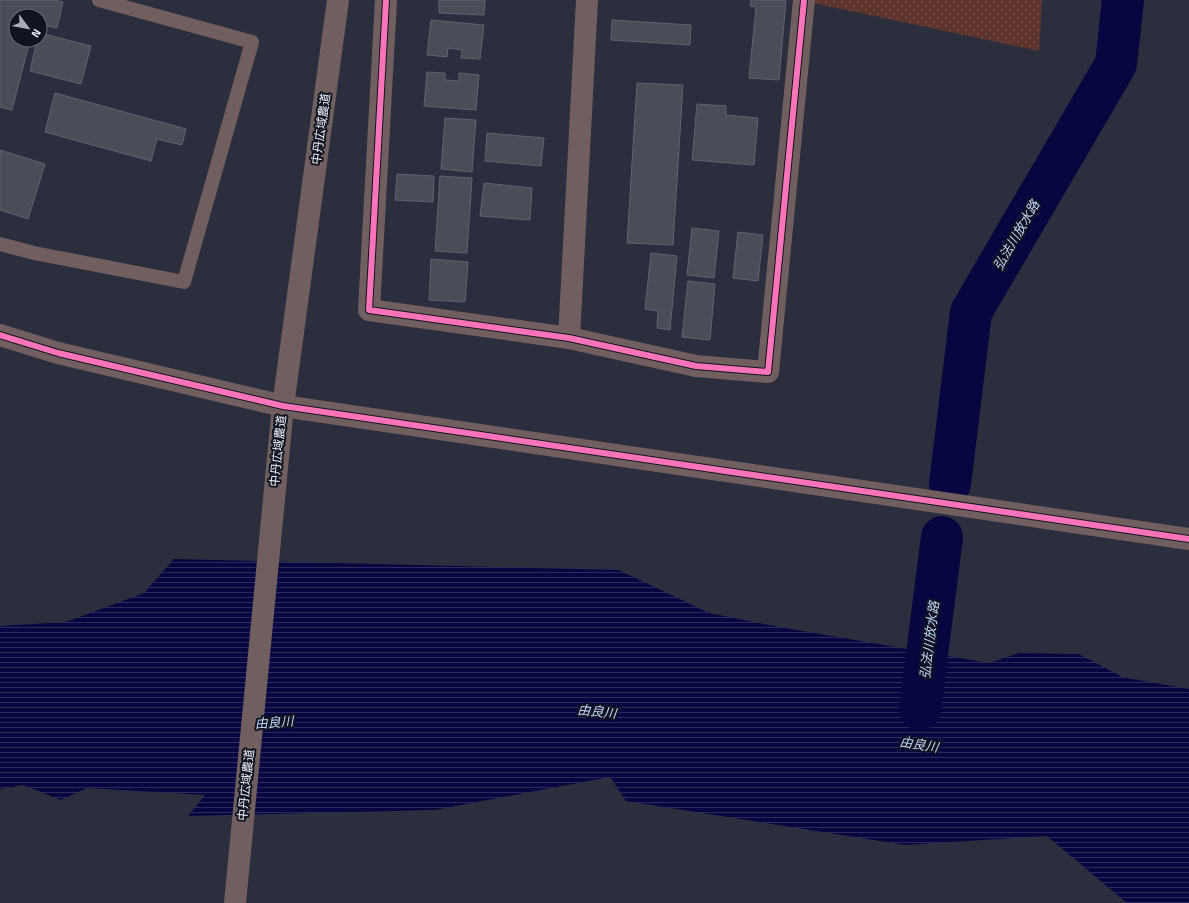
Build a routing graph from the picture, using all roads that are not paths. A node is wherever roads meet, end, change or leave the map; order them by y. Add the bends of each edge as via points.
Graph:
1 (99, 0) edge
2 (338, 0) edge
3 (386, 0) edge
4 (587, 0) edge
5 (804, 0) edge
6 (0, 244) edge
7 (0, 335) edge
8 (569, 338) junction
9 (283, 406) junction
10 (1189, 539) edge
11 (235, 903) edge

1 - 6 lane via 252,42 184,282
2 - 9 street, 中丹広域農道
3 - 8 street via 369,310
4 - 8 street
5 - 8 street via 768,372 696,366
7 - 9 street via 58,353
9 - 10 street
9 - 11 street, 中丹広域農道

